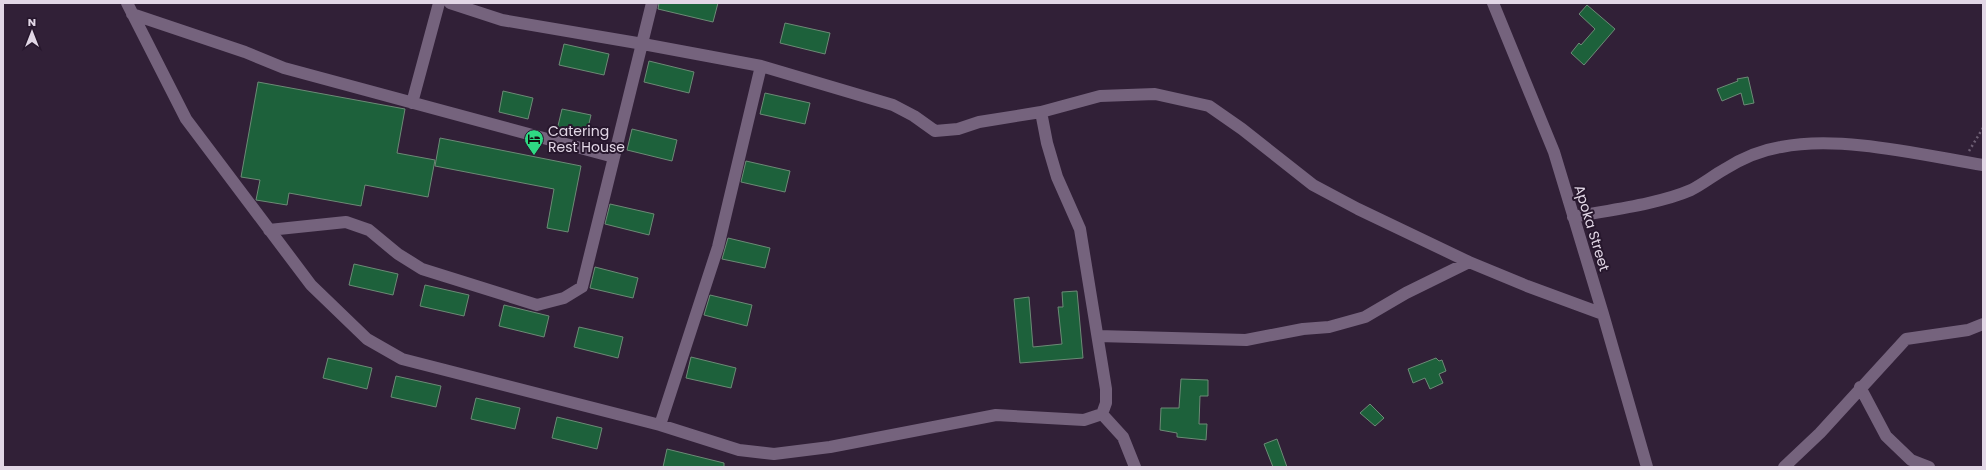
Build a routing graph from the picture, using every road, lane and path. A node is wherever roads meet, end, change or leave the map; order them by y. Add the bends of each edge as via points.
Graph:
1 (439, 3) edge
2 (450, 3) edge
3 (652, 3) edge
4 (1493, 3) edge
5 (130, 8) edge
6 (642, 44) junction
7 (761, 66) junction
8 (412, 102) junction
9 (1041, 112) junction
10 (1983, 128) edge
11 (614, 157) junction
12 (1963, 161) junction
13 (1983, 165) edge
14 (1573, 217) junction
15 (269, 230) junction
16 (1469, 262) junction
17 (1603, 314) junction
18 (1983, 324) edge
19 (1098, 336) junction
20 (1860, 388) junction
21 (1102, 414) junction
22 (660, 425) junction
23 (1135, 467) edge
24 (1647, 467) edge
25 (1784, 467) edge
26 (1929, 467) edge

1 - 8 street
2 - 6 street via 502,20
3 - 6 street
4 - 14 street, Apoka Street via 1554,152
5 - 8 street via 284,68
5 - 15 street via 186,119
6 - 7 street
6 - 11 street
7 - 9 street via 893,105 935,131 958,130 979,122
7 - 22 street via 718,247
8 - 11 street
9 - 16 street via 1100,96 1155,94 1209,106 1314,185
9 - 19 street via 1047,143 1058,177 1080,229
10 - 12 path
11 - 15 street via 582,287 564,298 537,306 422,269 398,254 369,230 346,222
12 - 13 street
12 - 14 street via 1887,149 1817,143 1781,147 1726,168 1692,189 1671,197
14 - 17 street, Apoka Street
15 - 22 street via 311,285 367,339 402,359
16 - 17 street
16 - 19 street via 1406,293 1365,317 1329,327 1302,329 1246,340
17 - 24 street, Apoka Street
18 - 20 street via 1961,331 1906,339
19 - 21 street via 1106,389 1106,403
20 - 25 street via 1820,433
20 - 26 street via 1886,436 1911,460
21 - 22 street via 1084,420 996,415 830,447 774,454 739,450
21 - 23 street via 1123,437

